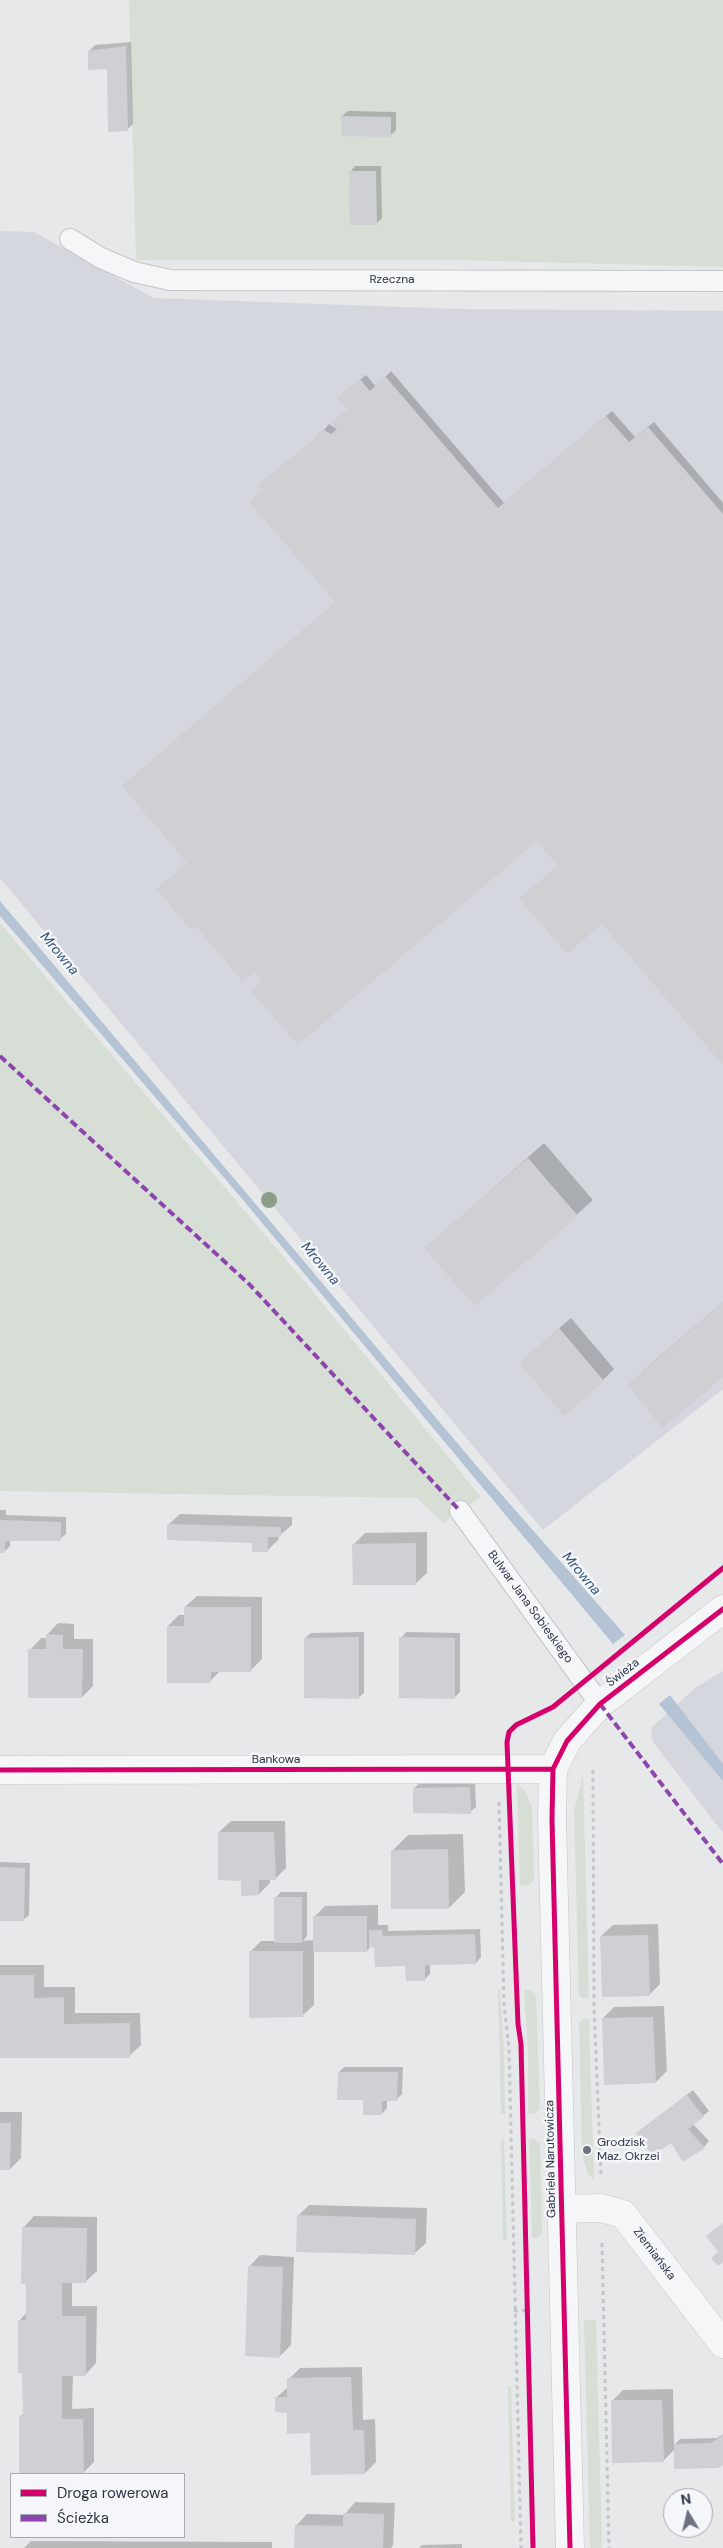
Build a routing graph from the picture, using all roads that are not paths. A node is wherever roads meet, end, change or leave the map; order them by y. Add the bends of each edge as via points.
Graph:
1 (70, 239) dead end
2 (723, 281) edge
3 (460, 1511) dead end
4 (723, 1609) edge
5 (600, 1704) junction
6 (553, 1769) junction
7 (0, 1770) edge
8 (562, 2208) junction
9 (723, 2344) edge
10 (570, 2548) edge

1 - 2 lane, Rzeczna via 101,258 134,272 170,280
3 - 5 lane, Bulwar Jana Sobieskiego
4 - 5 street, Świeża
5 - 6 street, Świeża via 567,1741
6 - 7 street, Bankowa
6 - 8 street, Gabriela Narutowicza
8 - 9 street, Ziemiańska via 601,2208 624,2214
8 - 10 street, Gabriela Narutowicza

